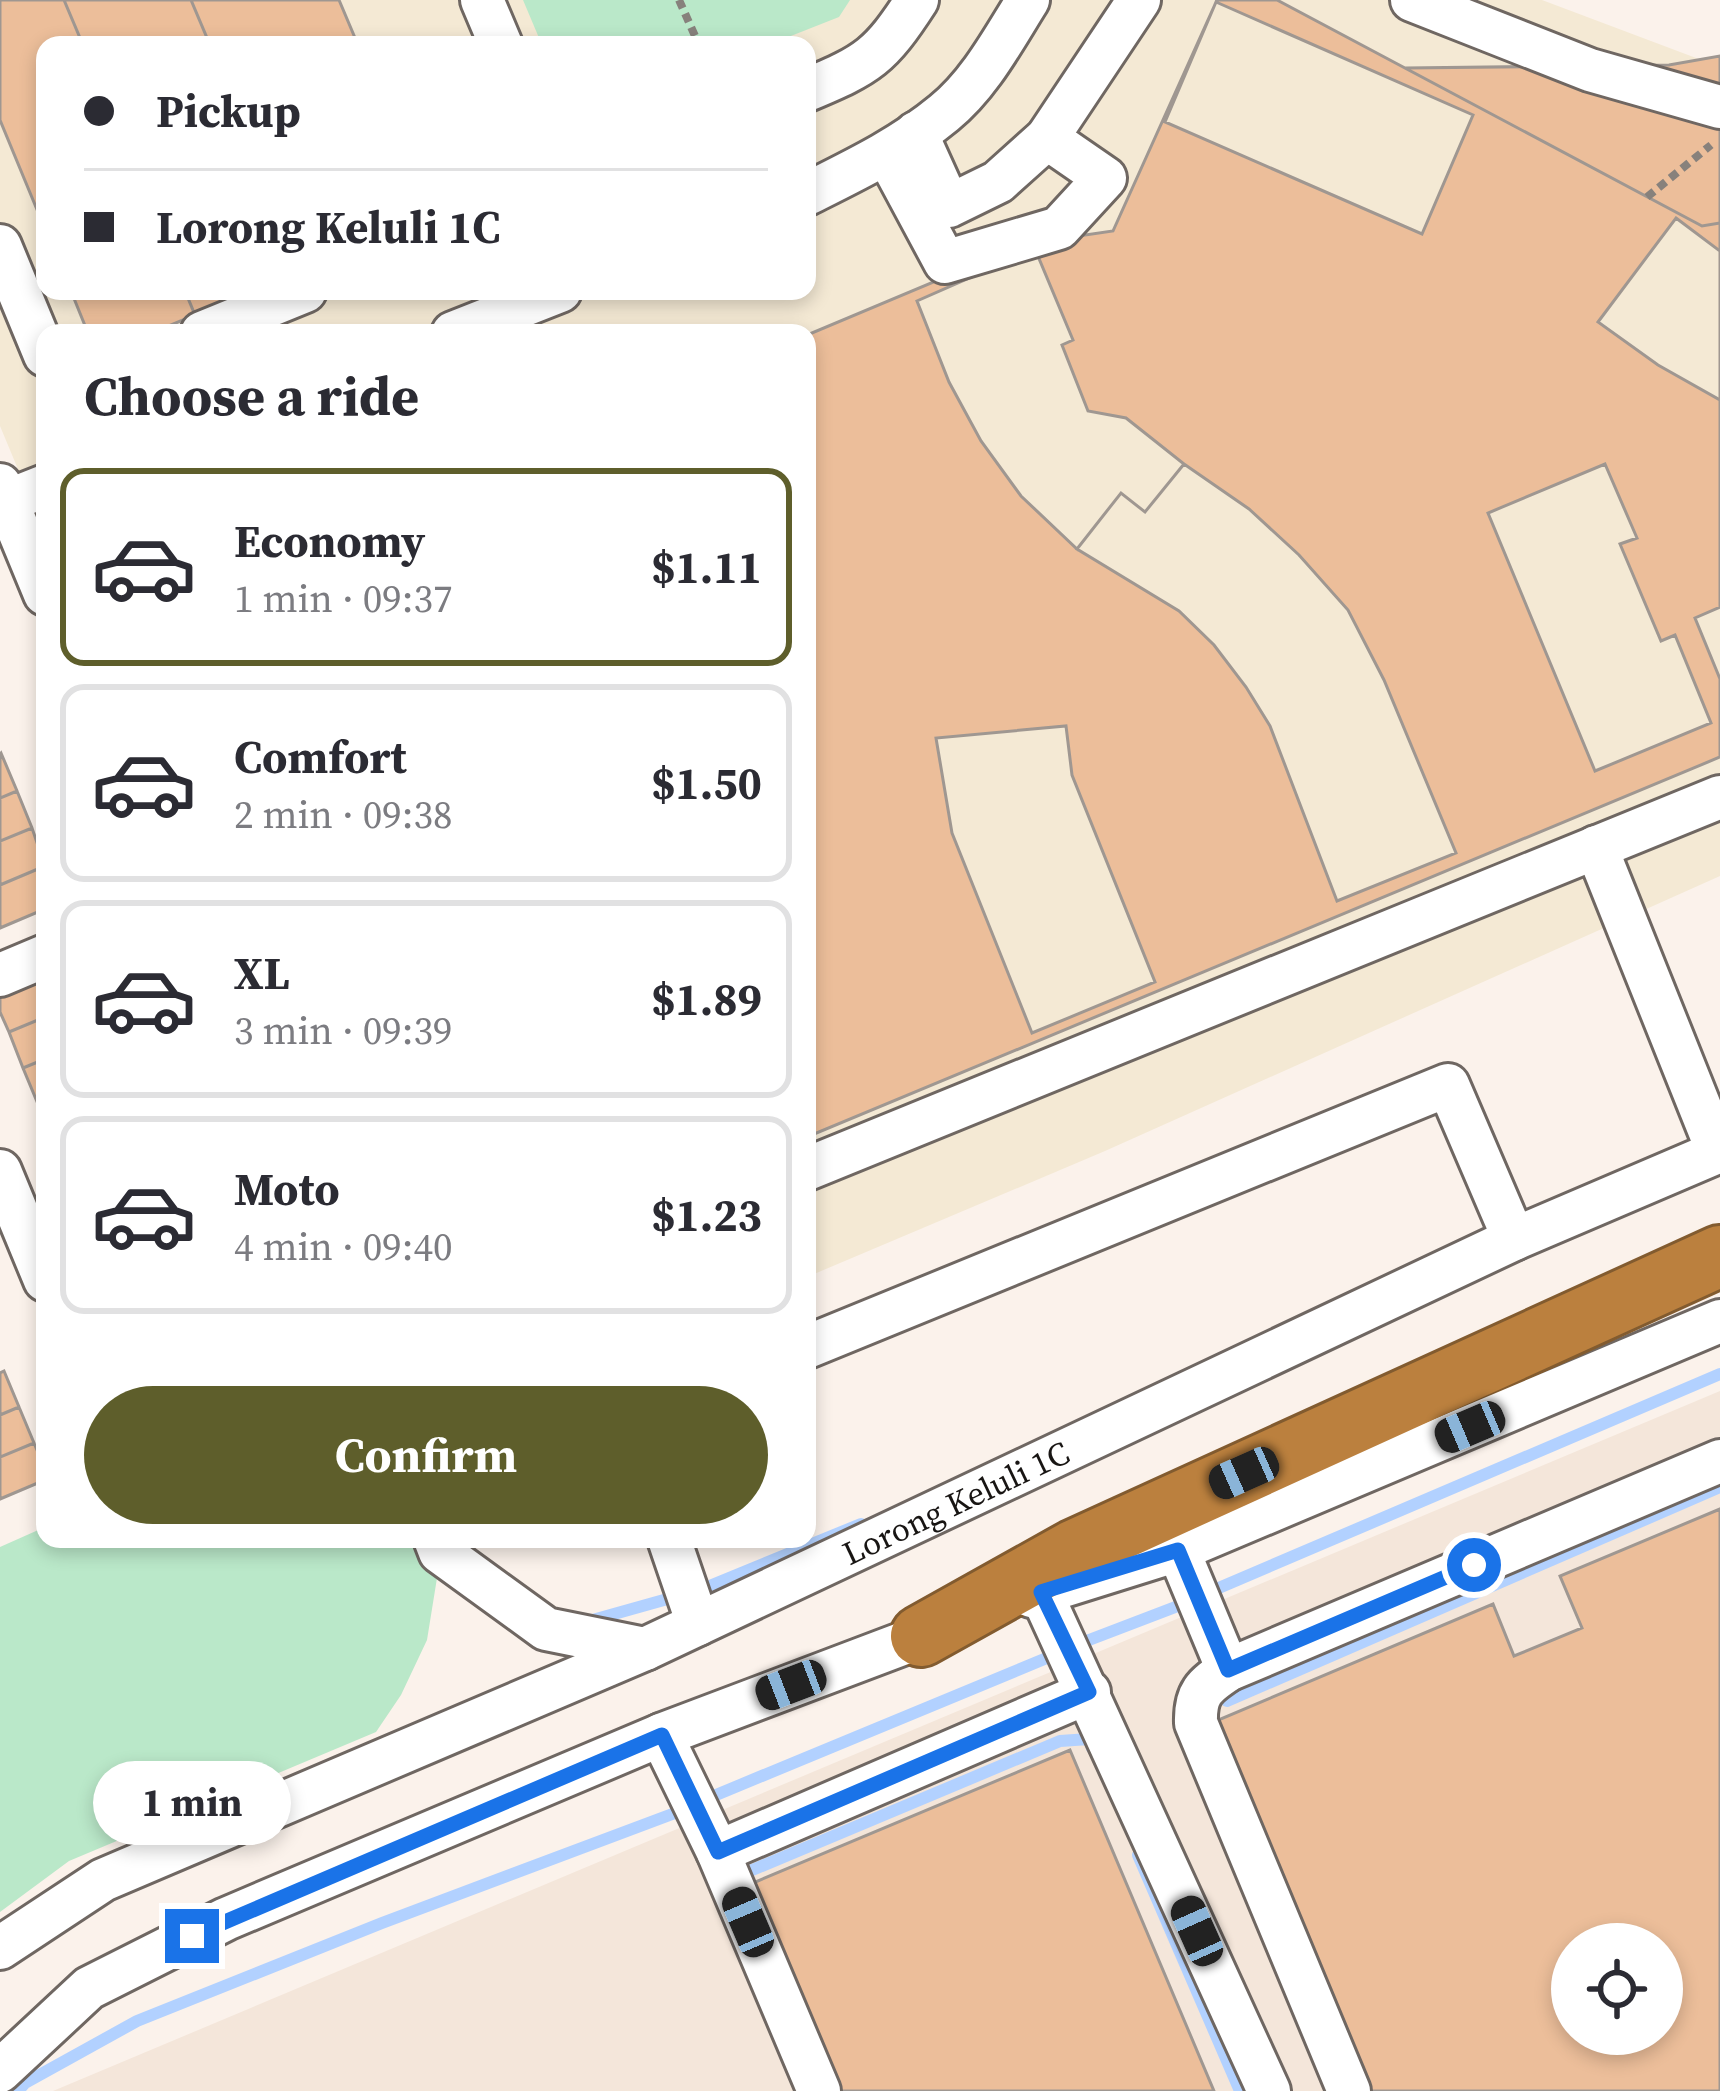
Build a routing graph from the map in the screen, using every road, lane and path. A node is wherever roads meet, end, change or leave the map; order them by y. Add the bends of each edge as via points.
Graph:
1 (482, 0) edge
2 (679, 0) edge
3 (917, 0) edge
4 (1028, 0) edge
5 (1139, 0) edge
6 (1412, 0) edge
7 (497, 36) edge
8 (695, 36) edge
9 (816, 86) edge
10 (1720, 107) edge
11 (1047, 137) junction
12 (1720, 138) edge
13 (901, 143) junction
14 (816, 189) edge
15 (1647, 196) dead end
16 (0, 246) edge
17 (283, 300) edge
18 (538, 300) edge
19 (224, 324) edge
20 (481, 324) edge
21 (36, 333) edge
22 (17, 491) edge
23 (36, 561) edge
24 (1720, 796) edge
25 (1596, 847) junction
26 (36, 960) edge
27 (0, 975) edge
28 (1719, 1152) edge
29 (816, 1165) edge
30 (0, 1171) edge
31 (1514, 1239) junction
32 (36, 1258) edge
33 (1695, 1268) edge
34 (1720, 1321) edge
35 (816, 1343) edge
36 (1720, 1461) edge
37 (442, 1548) edge
38 (672, 1548) edge
39 (1178, 1550) junction
40 (1041, 1592) junction
41 (698, 1624) junction
42 (921, 1636) junction
43 (645, 1649) junction
44 (1228, 1670) junction
45 (1089, 1692) junction
46 (662, 1735) junction
47 (718, 1852) junction
48 (0, 1948) edge
49 (0, 2071) edge
50 (818, 2091) edge
51 (1269, 2091) edge
52 (1349, 2091) edge

1 - 7 street
2 - 8 path
3 - 9 street via 883,51
4 - 13 street via 947,111
5 - 11 street
6 - 10 street via 1590,70
11 - 13 street via 998,182 949,206
11 - 13 street via 1106,178 1059,228 945,262
12 - 15 path
13 - 14 street
16 - 21 street
17 - 19 street
18 - 20 street
22 - 23 street
24 - 25 street
25 - 28 street
25 - 29 street via 1543,850
26 - 27 street
28 - 31 street, Lorong Keluli 1C
30 - 32 street
31 - 35 street via 1448,1085
31 - 41 street, Lorong Keluli 1C
33 - 42 highway via 1075,1550
34 - 39 street
36 - 44 street
37 - 43 street via 546,1629
38 - 41 street
39 - 40 street
39 - 44 street
40 - 42 street
40 - 45 street
41 - 43 street, Lorong Keluli 1C
42 - 46 street
43 - 48 street, Lorong Keluli 1C via 103,1880
44 - 52 street via 1201,1688 1196,1723
45 - 47 street
45 - 51 street
46 - 47 street
46 - 49 street via 226,1919 89,1988
47 - 50 street

